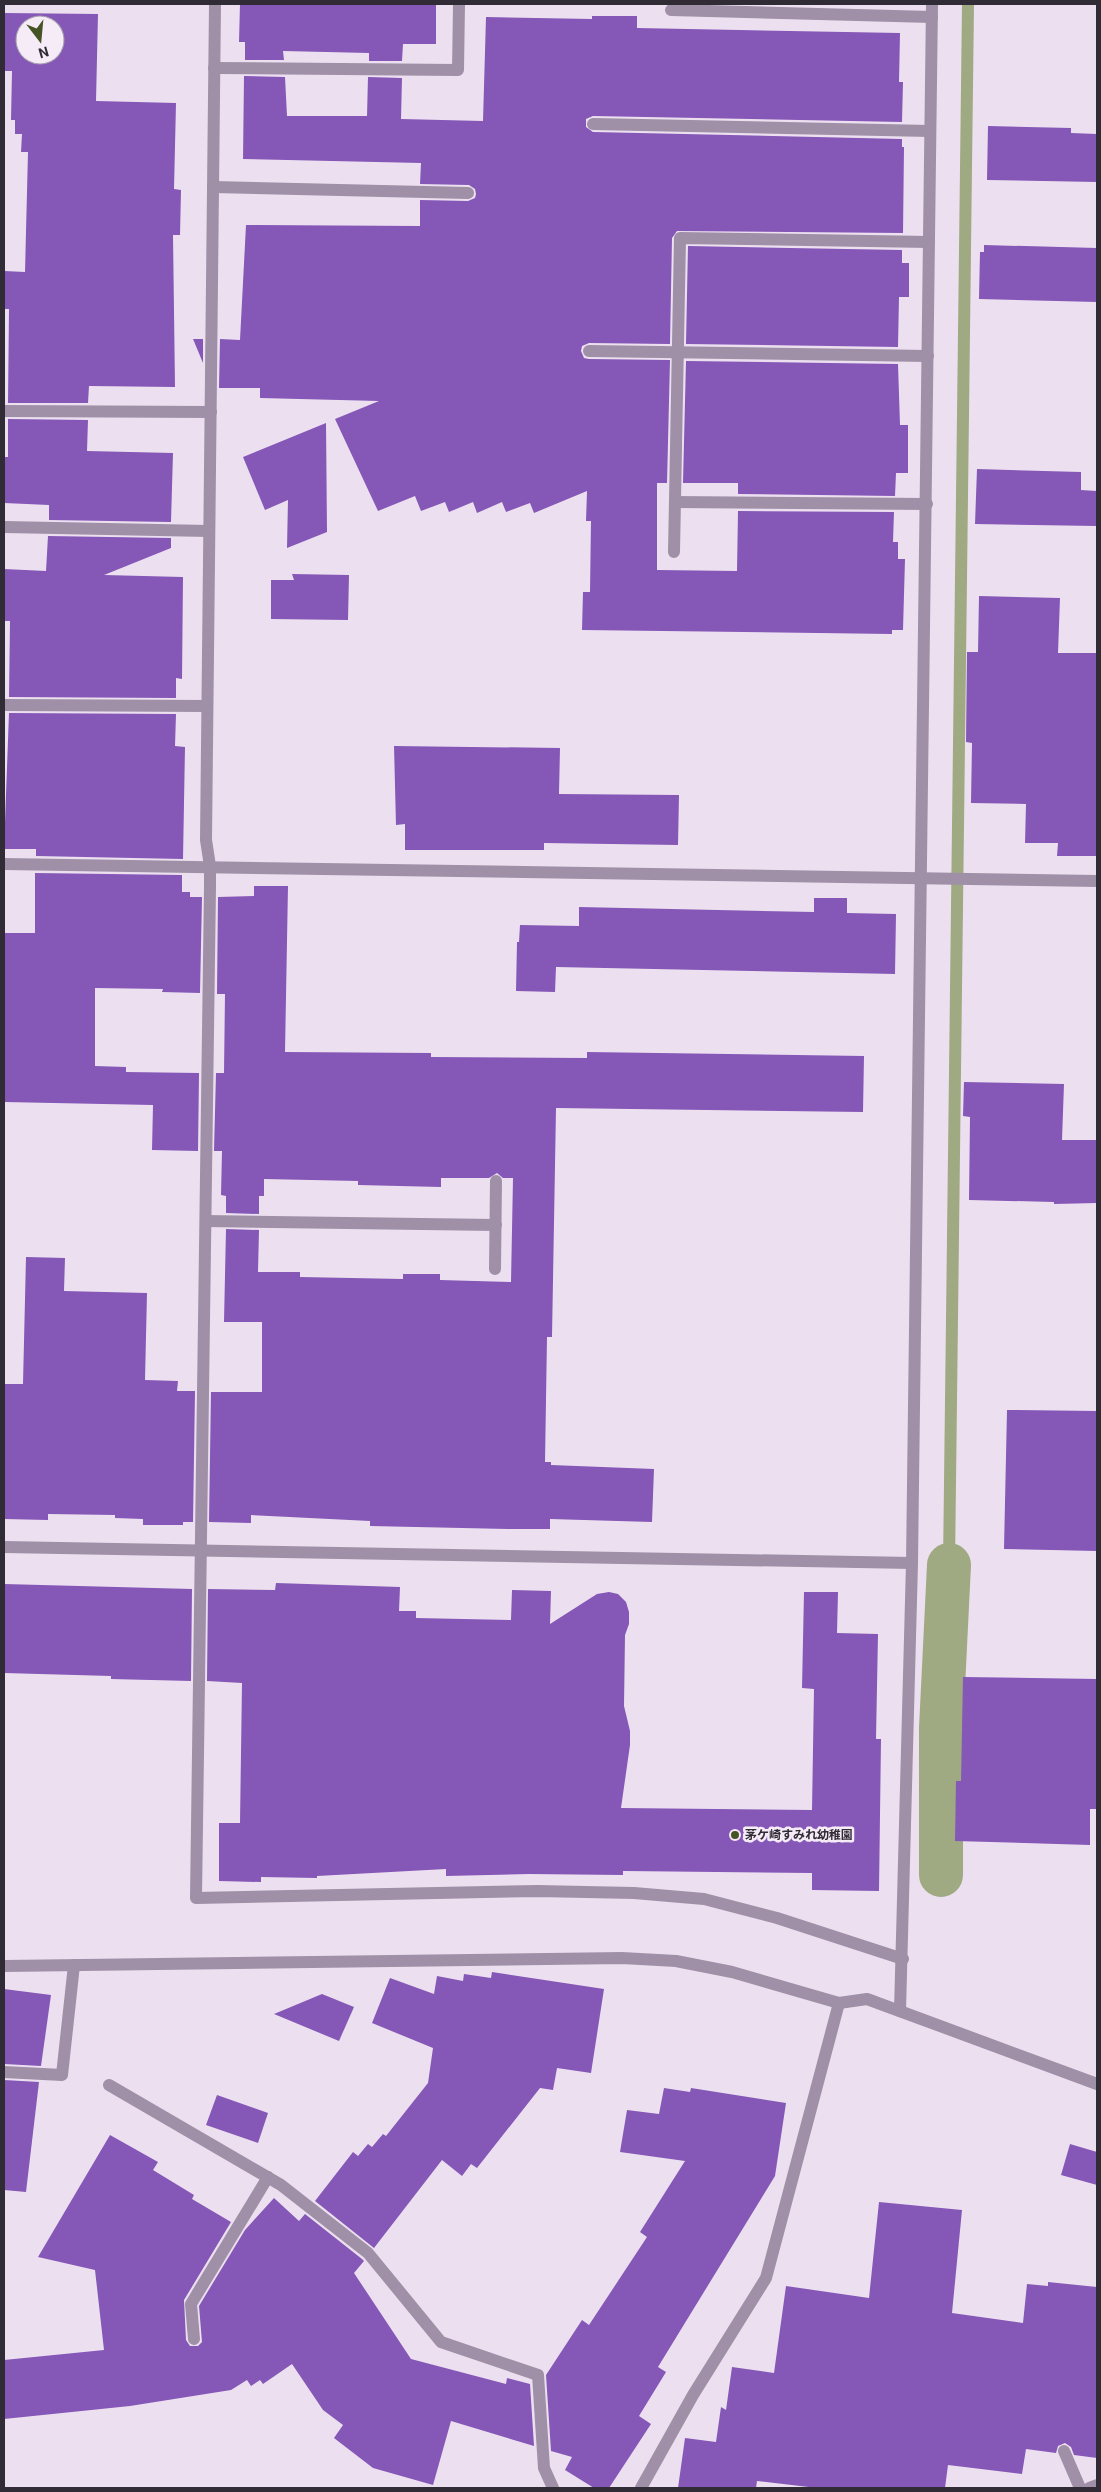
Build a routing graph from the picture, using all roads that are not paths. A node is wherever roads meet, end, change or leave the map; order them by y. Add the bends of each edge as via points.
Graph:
1 (215, 4) edge
2 (459, 4) edge
3 (671, 10) dead end
4 (932, 10) edge
5 (214, 68) junction
6 (593, 124) dead end
7 (930, 131) junction
8 (214, 187) junction
9 (468, 193) dead end
10 (929, 242) junction
11 (589, 351) dead end
12 (678, 352) junction
13 (928, 356) junction
14 (4, 411) edge
15 (211, 412) junction
16 (675, 502) junction
17 (926, 504) junction
18 (4, 528) edge
19 (209, 531) junction
20 (674, 552) dead end
21 (4, 705) edge
22 (208, 706) junction
23 (4, 864) edge
24 (210, 866) junction
25 (926, 879) junction
26 (1097, 881) edge
27 (496, 1181) dead end
28 (206, 1221) junction
29 (496, 1225) junction
30 (495, 1269) dead end
31 (4, 1547) edge
32 (200, 1550) junction
33 (912, 1563) junction
34 (903, 1959) junction
35 (74, 1965) junction
36 (4, 1966) edge
37 (839, 2003) junction
38 (900, 2011) junction
39 (4, 2072) edge
40 (1097, 2084) edge
41 (109, 2085) dead end
42 (268, 2177) junction
43 (194, 2339) dead end
44 (1064, 2451) dead end
45 (1097, 2485) edge
46 (553, 2488) edge
47 (641, 2488) edge
48 (1080, 2488) edge
49 (1089, 2488) edge

1 - 5 street
2 - 5 street via 458,70
3 - 4 street
4 - 7 street
5 - 8 street
6 - 7 street
7 - 10 street
8 - 9 street
8 - 15 street
10 - 12 street via 680,238
10 - 13 street
11 - 12 street
12 - 13 street
12 - 16 street
13 - 17 street
14 - 15 street
15 - 19 street
16 - 17 street
16 - 20 street
17 - 25 street
18 - 19 street
19 - 22 street
21 - 22 street
22 - 24 street via 206,840
23 - 24 street
24 - 25 street
24 - 28 street
25 - 26 street
25 - 33 street
27 - 29 street
28 - 29 street
28 - 32 street
29 - 30 street
31 - 32 street
32 - 33 street
32 - 34 street via 196,1898 538,1891 704,1899 768,1915
33 - 34 street
34 - 38 street
35 - 36 street
35 - 37 street via 622,1958 676,1961 732,1972
35 - 39 street via 62,2075
37 - 38 street via 867,1999
37 - 47 street via 766,2278 693,2395
38 - 40 street
41 - 42 street
42 - 43 street via 191,2304
42 - 46 street via 368,2253 442,2342 538,2375 544,2468
44 - 48 street
45 - 49 street

